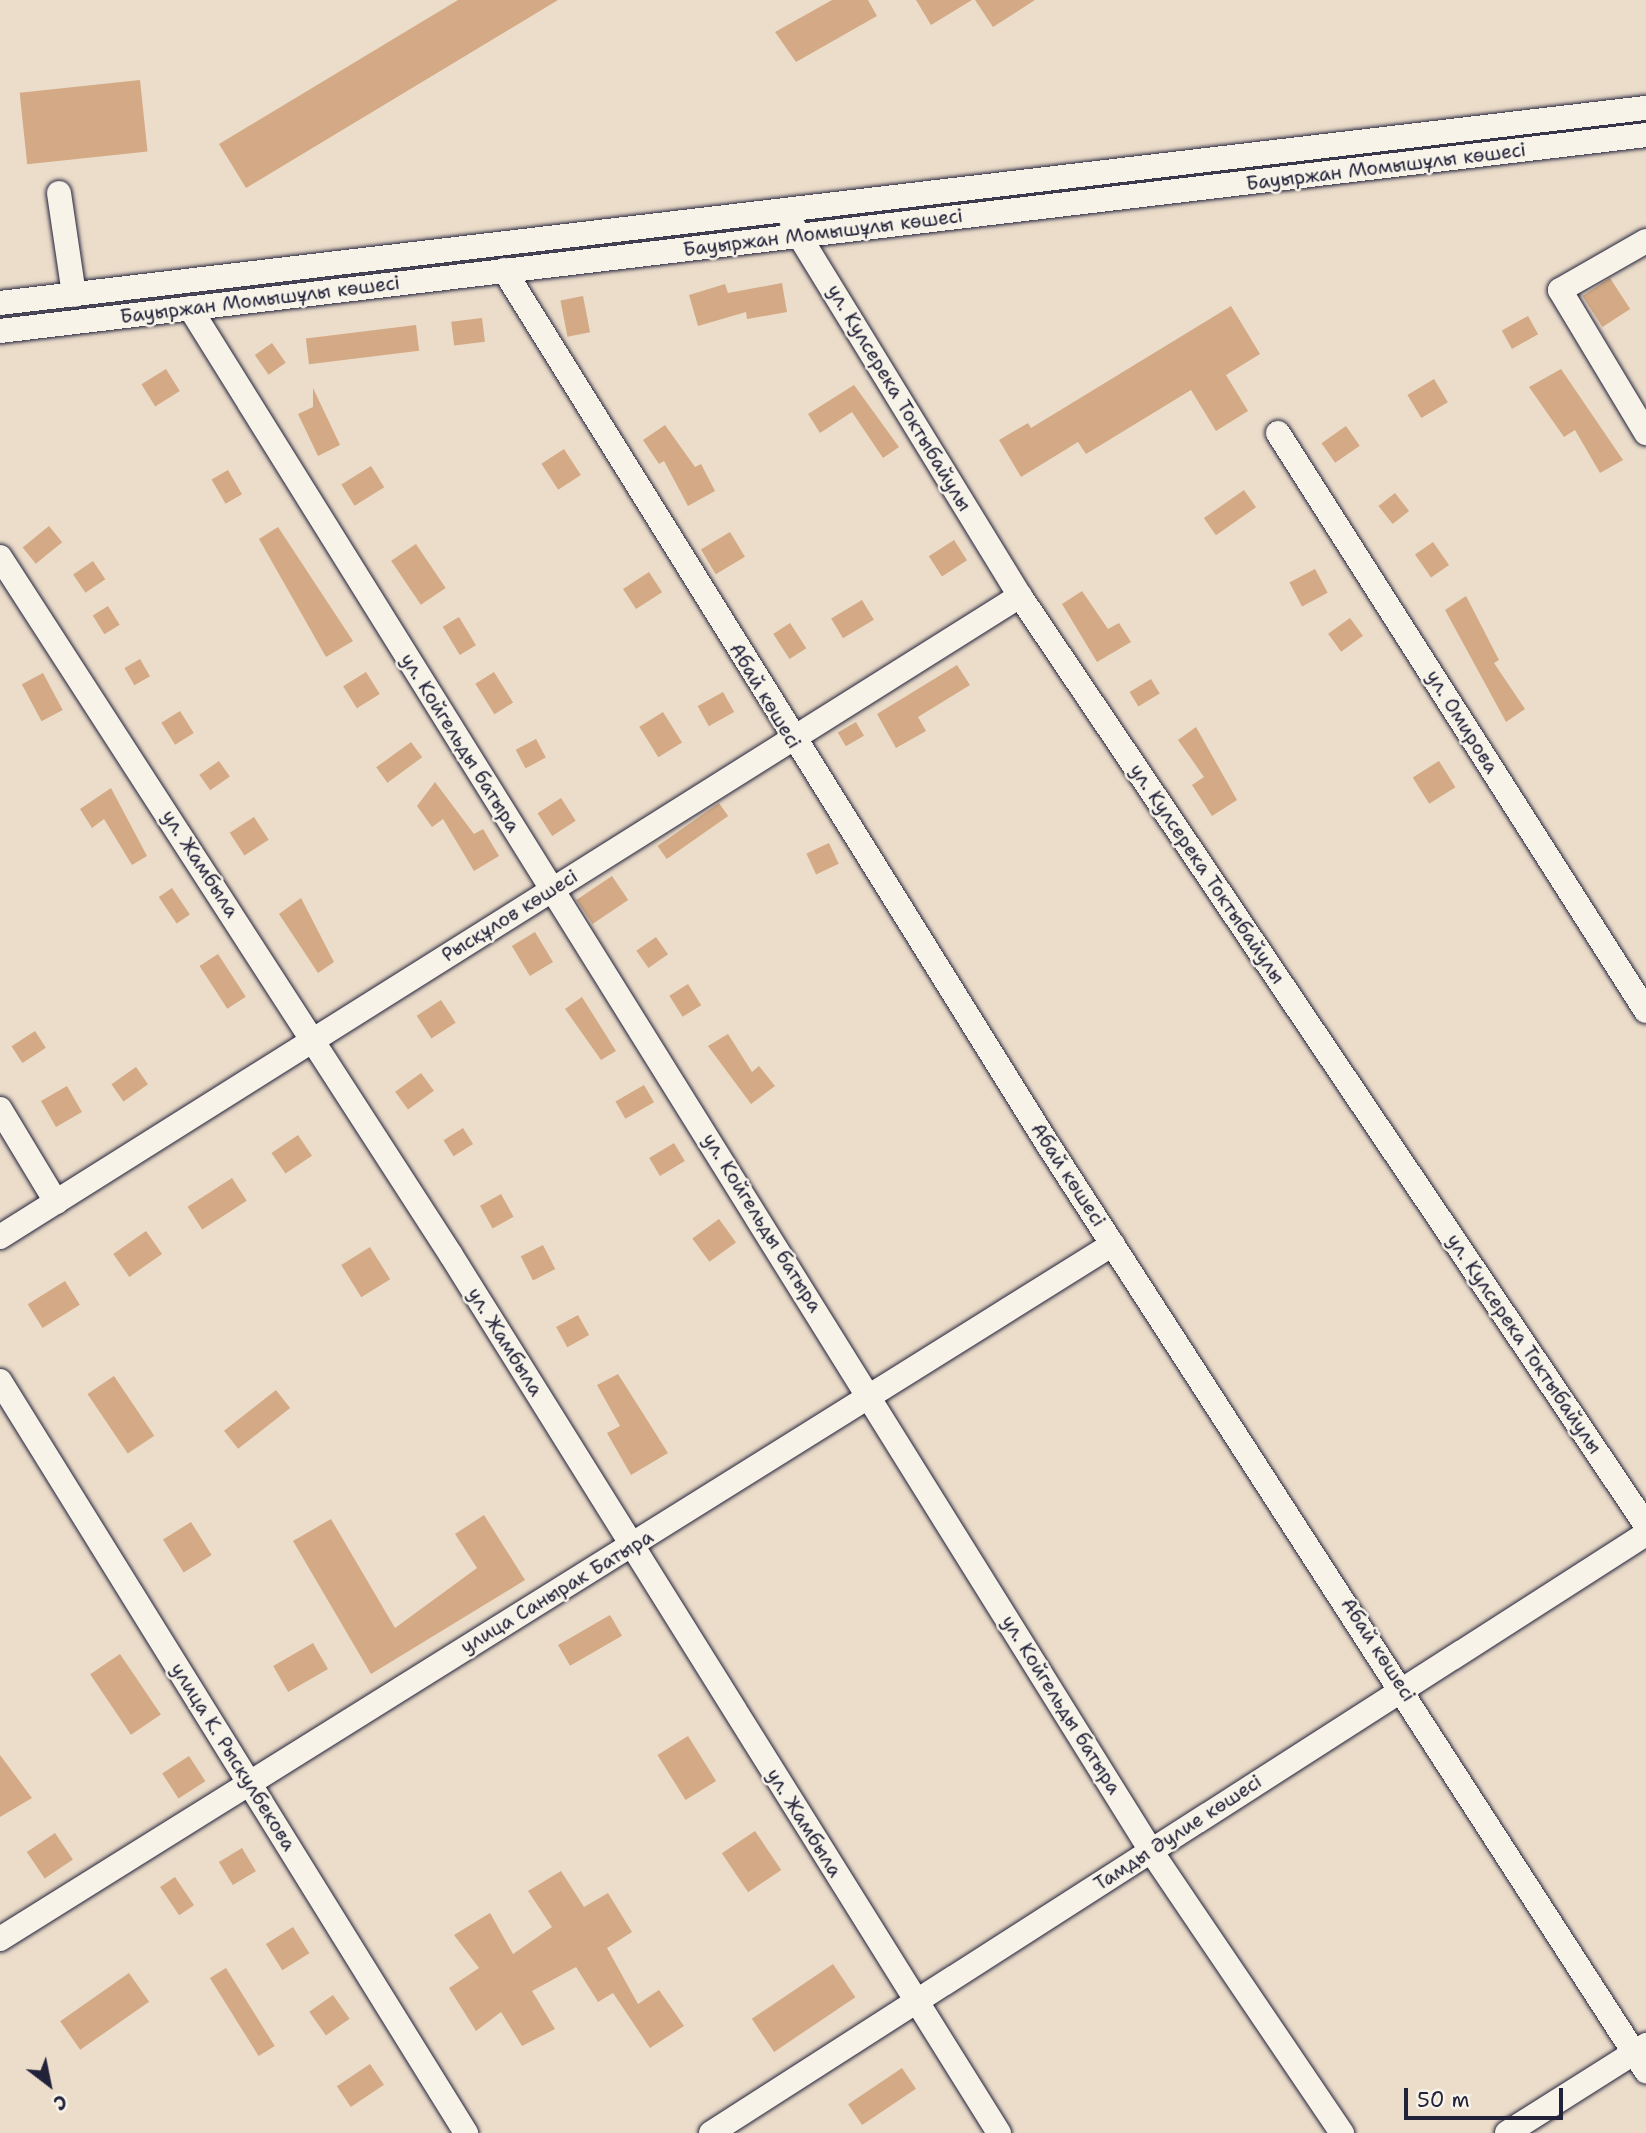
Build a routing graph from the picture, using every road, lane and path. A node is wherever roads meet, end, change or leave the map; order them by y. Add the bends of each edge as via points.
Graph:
1 (1646, 108) edge
2 (1646, 135) edge
3 (59, 193) dead end
4 (785, 212) junction
5 (799, 235) junction
6 (1646, 241) edge
7 (504, 270) junction
8 (74, 295) junction
9 (0, 303) edge
10 (190, 308) junction
11 (0, 331) edge
12 (1278, 433) dead end
13 (1646, 433) edge
14 (0, 557) edge
15 (1020, 596) junction
16 (792, 739) junction
17 (552, 890) junction
18 (1646, 1011) edge
19 (314, 1040) junction
20 (0, 1109) edge
21 (55, 1202) junction
22 (0, 1237) edge
23 (1113, 1244) junction
24 (0, 1381) edge
25 (872, 1398) junction
26 (1646, 1525) edge
27 (1646, 1534) edge
28 (632, 1546) junction
29 (1403, 1689) junction
30 (249, 1782) junction
31 (1150, 1851) junction
32 (0, 1939) edge
33 (915, 2002) junction
34 (1642, 2056) edge
35 (466, 2133) edge
36 (711, 2133) edge
37 (999, 2133) edge
38 (1342, 2133) edge
39 (1507, 2133) edge

1 - 4 street, Бауыржан Момышұлы көшесі
2 - 5 street, Бауыржан Момышұлы көшесі
3 - 8 street
4 - 5 street, ул. Кулсерека Токтыбайулы
4 - 8 street, Бауыржан Момышұлы көшесі
5 - 7 street, Бауыржан Момышұлы көшесі
5 - 15 street, ул. Кулсерека Токтыбайулы
6 - 13 street via 1560,290
7 - 10 street, Бауыржан Момышұлы көшесі
7 - 16 street, Абай көшесі
8 - 9 street, Бауыржан Момышұлы көшесі
10 - 11 street, Бауыржан Момышұлы көшесі
10 - 17 street, ул. Койгельды батыра
12 - 18 street, ул. Омирова
14 - 19 street, ул. Жамбыла
15 - 16 street, Рысқұлов көшесі
15 - 26 street, ул. Кулсерека Токтыбайулы
16 - 17 street, Рысқұлов көшесі
16 - 23 street, Абай көшесі
17 - 19 street, Рысқұлов көшесі
17 - 25 street, ул. Койгельды батыра
19 - 21 street, Рысқұлов көшесі
19 - 28 street, ул. Жамбыла
20 - 21 street
21 - 22 street, Рысқұлов көшесі
23 - 25 street, улица Санырак Батыра
23 - 29 street, Абай көшесі
24 - 30 street, улица К. Рыскулбекова
25 - 28 street, улица Санырак Батыра
25 - 31 street, ул. Койгельды батыра
27 - 29 street, Тамды Әулие көшесі
28 - 30 street, улица Санырак Батыра
28 - 33 street, ул. Жамбыла
29 - 31 street, Тамды Әулие көшесі
29 - 34 street, Абай көшесі
30 - 32 street, улица Санырак Батыра
30 - 35 street, улица К. Рыскулбекова
31 - 33 street, Тамды Әулие көшесі
31 - 38 street, ул. Койгельды батыра
33 - 36 street, Тамды Әулие көшесі
33 - 37 street, ул. Жамбыла
34 - 39 street

